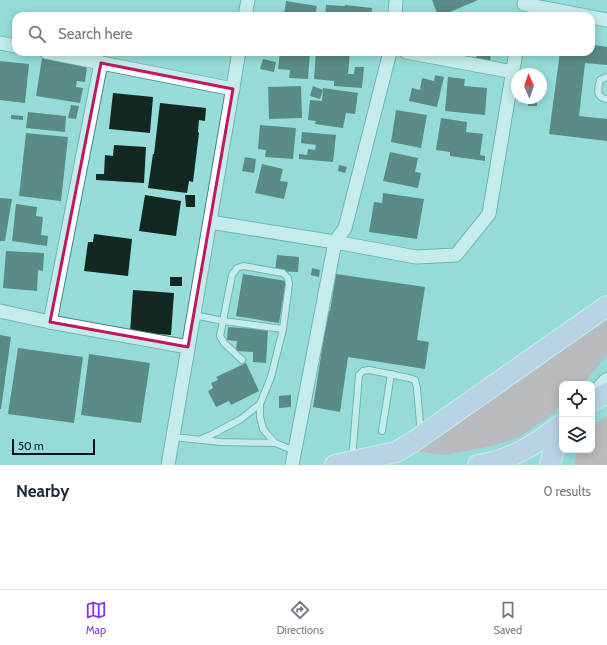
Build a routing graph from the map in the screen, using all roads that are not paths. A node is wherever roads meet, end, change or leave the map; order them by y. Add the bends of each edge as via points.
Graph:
1 (248, 0) edge
2 (396, 0) edge
3 (524, 7) edge
4 (246, 12) edge
5 (394, 12) edge
6 (558, 12) edge
7 (595, 18) edge
8 (607, 20) edge
9 (0, 43) edge
10 (12, 45) edge
11 (66, 56) edge
12 (238, 56) edge
13 (389, 56) edge
14 (427, 56) edge
15 (515, 56) edge
16 (101, 63) junction
17 (514, 68) edge
18 (511, 72) edge
19 (607, 77) edge
20 (511, 84) edge
21 (233, 88) junction
22 (607, 99) edge
23 (210, 222) junction
24 (335, 242) junction
25 (607, 306) edge
26 (0, 311) edge
27 (194, 315) junction
28 (224, 321) junction
29 (50, 322) junction
30 (283, 329) junction
31 (188, 347) junction
32 (242, 360) dead end
33 (391, 374) junction
34 (607, 380) edge
35 (607, 393) edge
36 (595, 394) edge
37 (595, 399) edge
38 (260, 404) junction
39 (559, 426) edge
40 (382, 431) dead end
41 (426, 434) junction
42 (173, 437) junction
43 (559, 438) edge
44 (199, 440) junction
45 (275, 443) junction
46 (295, 451) junction
47 (343, 463) edge
48 (168, 465) edge
49 (292, 465) edge
50 (478, 465) edge
51 (550, 465) edge

1 - 4 street
2 - 5 street
3 - 6 street
7 - 8 street
9 - 10 street
11 - 16 street
12 - 21 street
13 - 24 street via 345,228
14 - 18 street
15 - 17 street
16 - 21 street
16 - 29 street
19 - 22 lane via 600,80 598,89 602,98
20 - 24 street via 489,214 456,254 416,257
21 - 23 street
23 - 24 street
23 - 27 street
24 - 46 street
25 - 41 main road
26 - 29 street
27 - 28 lane
27 - 31 street
28 - 30 lane
28 - 30 lane via 232,275 237,268 243,266 283,273 288,278
28 - 32 lane via 220,336
29 - 31 street
30 - 38 lane via 271,377
31 - 42 street
33 - 40 lane
33 - 41 lane via 415,380 418,388 420,424
33 - 47 lane via 369,370 362,371 359,375
34 - 36 street
35 - 37 main road
38 - 44 lane via 241,419
38 - 45 lane via 263,429
39 - 50 main road via 522,451
41 - 47 main road via 396,452
42 - 44 lane
42 - 48 street
43 - 51 main road
44 - 45 lane
45 - 46 lane
46 - 49 street

